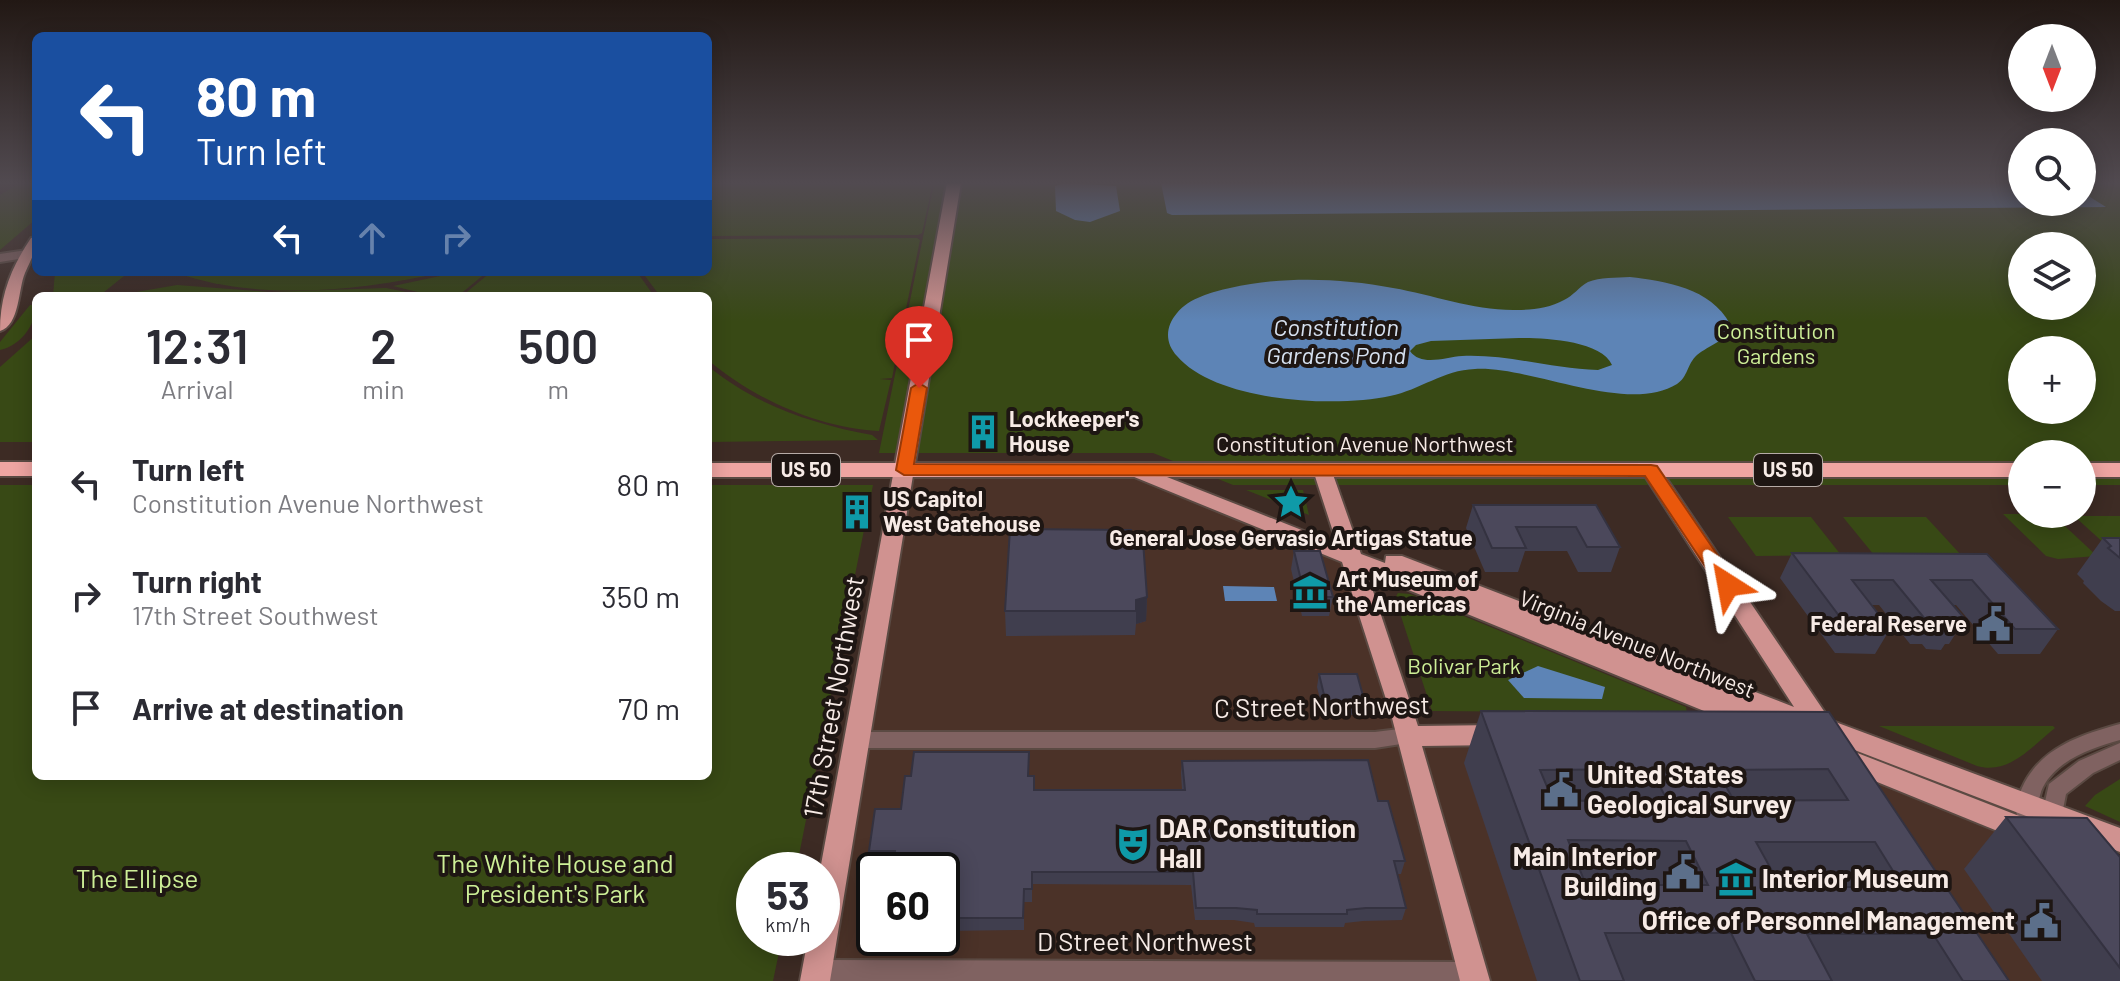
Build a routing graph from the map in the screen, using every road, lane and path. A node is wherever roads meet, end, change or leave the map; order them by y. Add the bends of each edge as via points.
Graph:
1 (946, 229) edge
2 (31, 248) edge
3 (0, 258) edge
4 (0, 326) edge
5 (0, 469) edge
6 (32, 469) edge
7 (712, 470) edge
8 (904, 470) junction
9 (1134, 470) junction
10 (1323, 470) junction
11 (1651, 470) junction
12 (2008, 470) edge
13 (2096, 470) edge
14 (2120, 470) edge
15 (1349, 550) junction
16 (1821, 727) junction
17 (2120, 732) edge
18 (1527, 735) edge
19 (1718, 735) edge
20 (1788, 735) junction
21 (1407, 736) junction
22 (856, 740) junction
23 (2120, 751) edge
24 (1840, 756) junction
25 (1864, 792) edge
26 (2038, 822) junction
27 (2113, 851) edge
28 (816, 976) edge
29 (1474, 977) edge

1 - 8 main road, 17th Street Northwest
2 - 3 street
2 - 4 main road
5 - 6 highway
7 - 8 highway, Constitution Avenue Northwest / US 50
8 - 9 highway, Constitution Avenue Northwest / US 50
8 - 22 main road, 17th Street Northwest
9 - 10 highway, Constitution Avenue Northwest / US 50
9 - 15 main road, Virginia Avenue Northwest
10 - 11 highway, Constitution Avenue Northwest / US 50
10 - 15 main road
11 - 12 highway, Constitution Avenue Northwest / US 50
11 - 16 main road
13 - 14 highway
15 - 16 main road, Virginia Avenue Northwest
15 - 20 main road, Virginia Avenue Northwest
15 - 21 main road
16 - 24 main road
16 - 26 main road, Virginia Avenue Northwest
17 - 26 street via 2050,763 2034,779
18 - 21 main road, C Street Northwest
19 - 20 main road
20 - 24 main road, Virginia Avenue Northwest
21 - 22 street, C Street Northwest
21 - 29 main road
22 - 28 main road, 17th Street Northwest
23 - 26 street via 2061,785
24 - 25 main road
24 - 26 main road, Virginia Avenue Northwest
26 - 27 main road, Virginia Avenue Northwest
28 - 29 street, D Street Northwest

